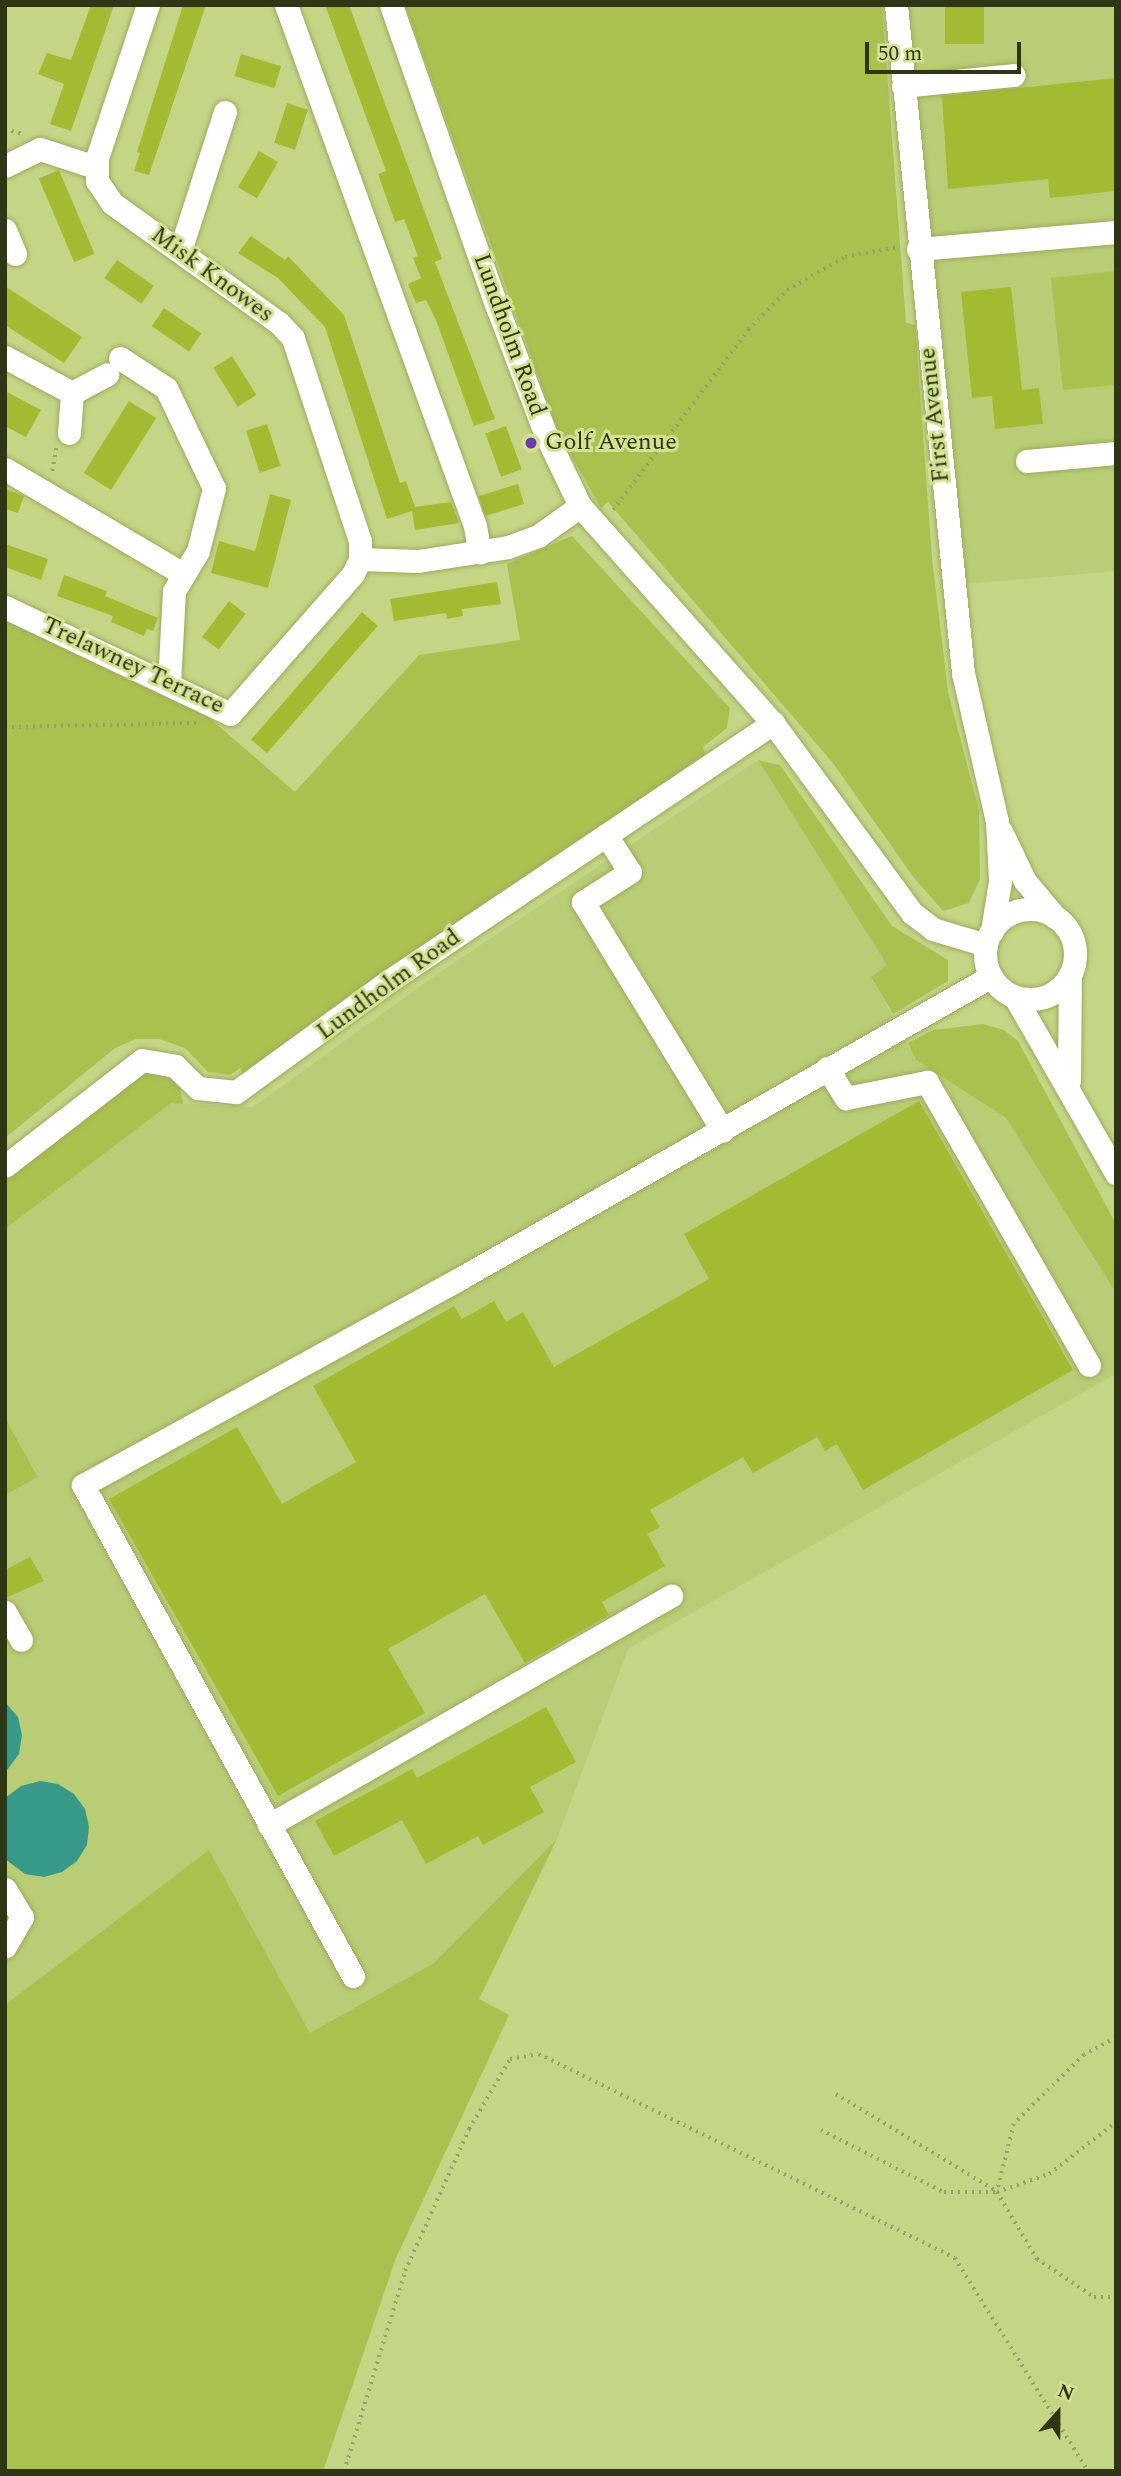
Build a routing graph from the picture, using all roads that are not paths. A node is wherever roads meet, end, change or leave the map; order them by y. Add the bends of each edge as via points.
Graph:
1 (148, 5) edge
2 (286, 5) edge
3 (391, 5) edge
4 (896, 5) edge
5 (1013, 75) dead end
6 (903, 86) junction
7 (225, 112) dead end
8 (5, 166) edge
9 (95, 167) junction
10 (5, 230) edge
11 (1116, 232) edge
12 (918, 247) junction
13 (180, 251) junction
14 (15, 254) dead end
15 (5, 357) edge
16 (72, 393) junction
17 (69, 433) road end
18 (1116, 453) edge
19 (1027, 461) dead end
20 (5, 469) edge
21 (580, 506) junction
22 (480, 553) junction
23 (360, 559) junction
24 (183, 574) junction
25 (5, 607) edge
26 (169, 683) junction
27 (773, 723) junction
28 (997, 821) junction
29 (606, 835) junction
30 (1055, 918) junction
31 (989, 938) junction
32 (1070, 975) junction
33 (990, 977) junction
34 (1015, 997) junction
35 (827, 1068) junction
36 (1069, 1085) junction
37 (723, 1131) junction
38 (5, 1166) edge
39 (1116, 1173) edge
40 (1089, 1366) dead end
41 (671, 1596) dead end
42 (5, 1612) edge
43 (21, 1640) dead end
44 (269, 1825) junction
45 (5, 1889) edge
46 (5, 1947) edge
47 (352, 1976) dead end

1 - 9 street
2 - 22 street via 475,526
3 - 21 street, Lundholm Road via 497,307 545,433
4 - 6 street, First Avenue
5 - 6 street
6 - 12 street, First Avenue
7 - 13 street
8 - 9 street via 40,149
9 - 13 street, Misk Knowes via 97,181 112,203
10 - 14 street
11 - 12 street
12 - 28 street, First Avenue via 963,673
13 - 23 street, Misk Knowes via 293,338 360,541
15 - 16 street
16 - 17 street
16 - 24 street via 114,366 166,388 214,488 198,551
18 - 19 street
20 - 24 street
21 - 22 street via 538,536
21 - 27 street, Lundholm Road
22 - 23 street via 388,563
23 - 26 street, Trelawney Terrace via 353,574 230,714
24 - 26 street via 174,591
25 - 26 street, Trelawney Terrace
27 - 29 street, Lundholm Road
27 - 31 street, Lundholm Road via 912,913 933,929
28 - 30 street, First Avenue via 1025,881
28 - 31 street, First Avenue via 1000,881
29 - 37 street via 630,872 583,902
29 - 38 street, Lundholm Road via 389,981 236,1092 198,1088 175,1066 142,1060
30 - 31 street via 1034,909 1017,910
30 - 32 street via 1074,942
31 - 33 street
32 - 34 street via 1044,997
32 - 36 street
33 - 34 street
33 - 35 street
34 - 36 street
35 - 37 street
35 - 40 street via 846,1098 927,1082
36 - 39 street
37 - 44 street via 83,1485
41 - 44 street
42 - 43 street
44 - 47 street
45 - 46 street via 22,1917

